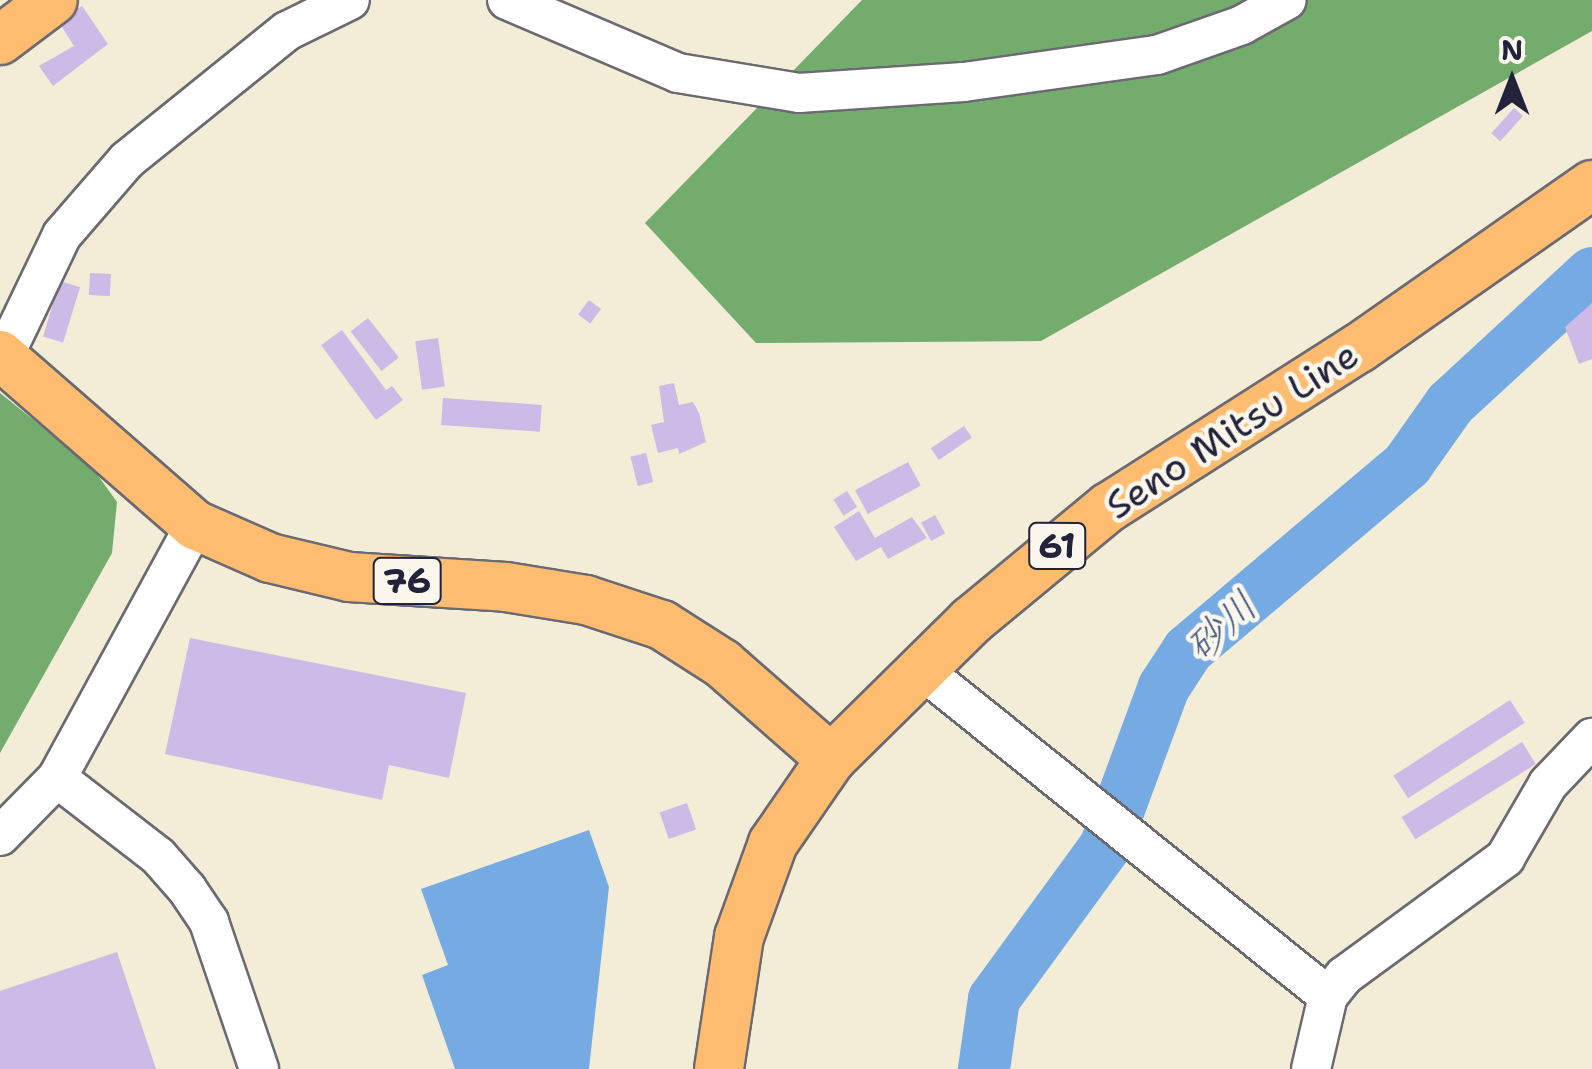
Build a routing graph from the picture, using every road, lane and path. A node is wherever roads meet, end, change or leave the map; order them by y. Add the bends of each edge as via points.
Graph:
1 (54, 0) edge
2 (350, 0) edge
3 (507, 0) edge
4 (1288, 0) edge
5 (0, 40) edge
6 (1592, 184) edge
7 (2, 356) edge
8 (196, 525) junction
9 (922, 670) junction
10 (1592, 738) edge
11 (831, 759) junction
12 (57, 778) junction
13 (0, 836) edge
14 (1328, 996) junction
15 (258, 1069) edge
16 (718, 1069) edge
17 (1312, 1069) edge

1 - 5 main road
2 - 7 street via 287,31 127,160 62,235
3 - 4 street via 678,73 798,93 964,82 1157,55 1242,25
6 - 9 main road, Seno Mitsu Line / 61 via 1425,304 1109,507 1036,563
7 - 8 main road, 76
8 - 11 main road, 76 via 270,558 348,578 506,587 586,600 662,625 723,664
8 - 12 street
9 - 11 main road, Seno Mitsu Line / 61
9 - 14 street
10 - 14 street via 1548,784 1506,858 1344,976
11 - 16 main road, Seno Mitsu Line / 61 via 773,843 739,937
12 - 13 street
12 - 15 street via 158,856 186,889 208,922
14 - 17 street

